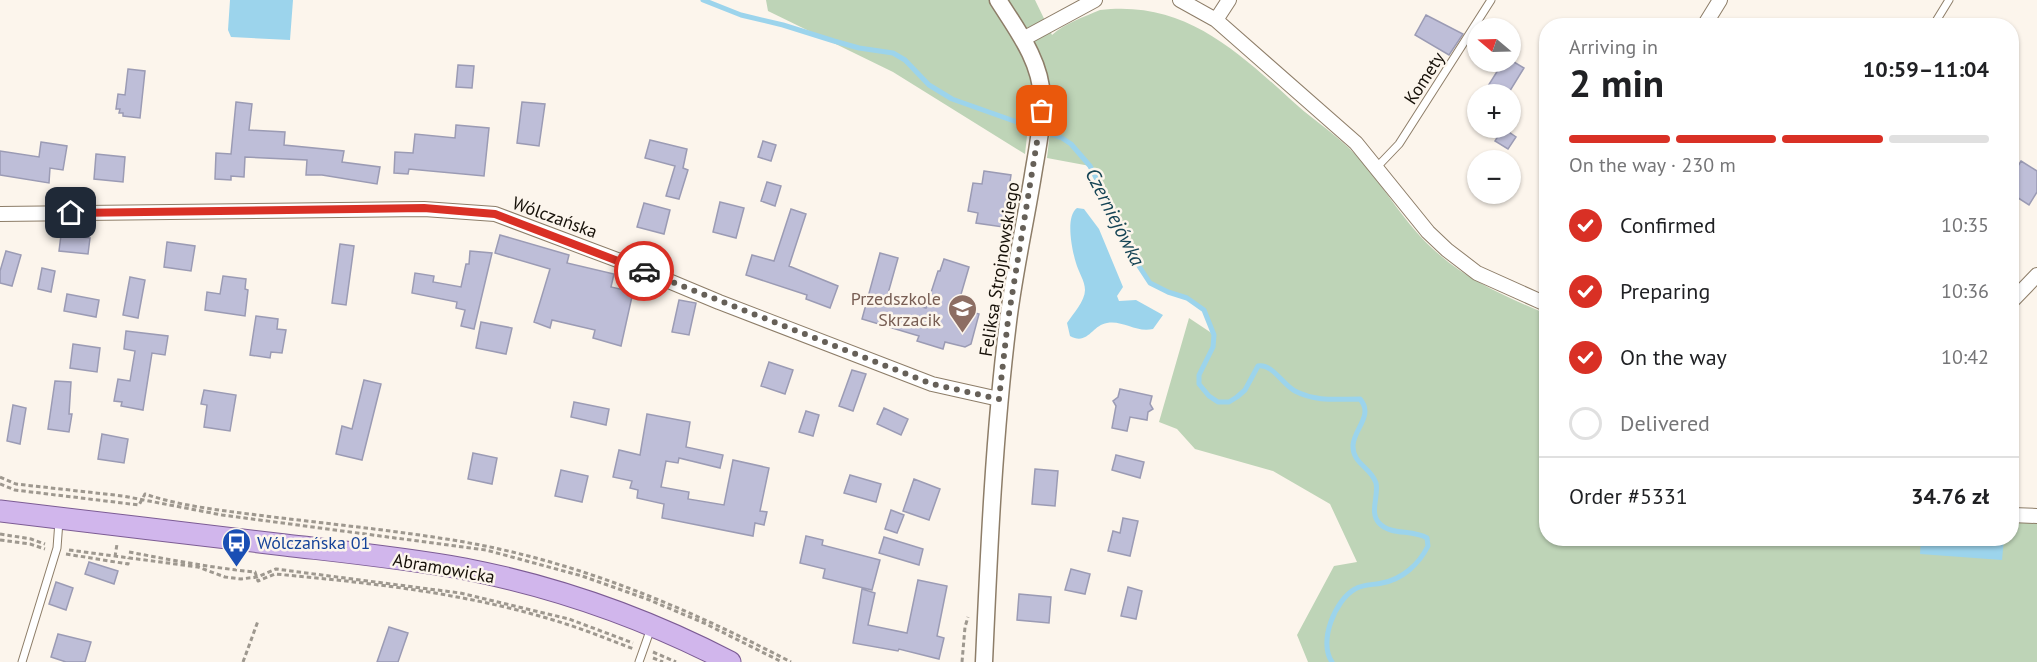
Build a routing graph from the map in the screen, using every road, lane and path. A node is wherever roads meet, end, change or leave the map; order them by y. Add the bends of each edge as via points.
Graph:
1 (998, 0) edge
2 (1095, 0) edge
3 (1180, 0) edge
4 (1229, 0) edge
5 (1491, 0) edge
6 (1720, 0) edge
7 (1949, 0) edge
8 (1709, 18) edge
9 (1938, 18) edge
10 (1216, 20) junction
11 (1023, 39) junction
12 (1377, 167) junction
13 (0, 214) edge
14 (2037, 275) edge
15 (2019, 294) edge
16 (1539, 301) edge
17 (999, 399) junction
18 (0, 477) edge
19 (123, 496) dead end
20 (135, 504) dead end
21 (0, 511) edge
22 (2019, 515) edge
23 (2037, 516) edge
24 (59, 518) junction
25 (132, 527) junction
26 (0, 540) edge
27 (129, 552) junction
28 (56, 553) junction
29 (115, 557) dead end
30 (129, 558) junction
31 (257, 577) junction
32 (258, 621) dead end
33 (652, 626) junction
34 (643, 650) junction
35 (22, 662) edge
36 (243, 662) edge
37 (639, 662) edge
38 (663, 662) edge
39 (676, 662) edge
40 (730, 662) edge
41 (984, 662) edge

1 - 11 street, Feliksa Strojnowskiego
2 - 11 street
3 - 10 street
4 - 10 street
5 - 12 lane, Komety via 1399,144
6 - 8 street
7 - 9 lane
10 - 12 street via 1335,123
11 - 17 street, Feliksa Strojnowskiego via 1040,79 1042,111
12 - 16 street via 1428,232 1452,254 1477,273
13 - 17 street, Wólczańska via 424,208 495,214 932,384
14 - 15 street
17 - 41 street, Feliksa Strojnowskiego
18 - 19 path via 16,484
20 - 25 path
21 - 24 main road, Abramowicka
22 - 23 street
24 - 25 main road, Abramowicka
24 - 28 lane
25 - 27 path
25 - 33 main road, Abramowicka via 466,570 567,595
26 - 28 path
27 - 30 path
27 - 31 path via 255,572
28 - 30 path via 128,564
28 - 35 lane
29 - 30 path
30 - 31 path via 198,567 225,577
31 - 34 path via 276,569 460,593 569,619
32 - 36 path
33 - 34 lane
33 - 40 main road, Abramowicka
34 - 37 lane
34 - 38 path
34 - 39 path

